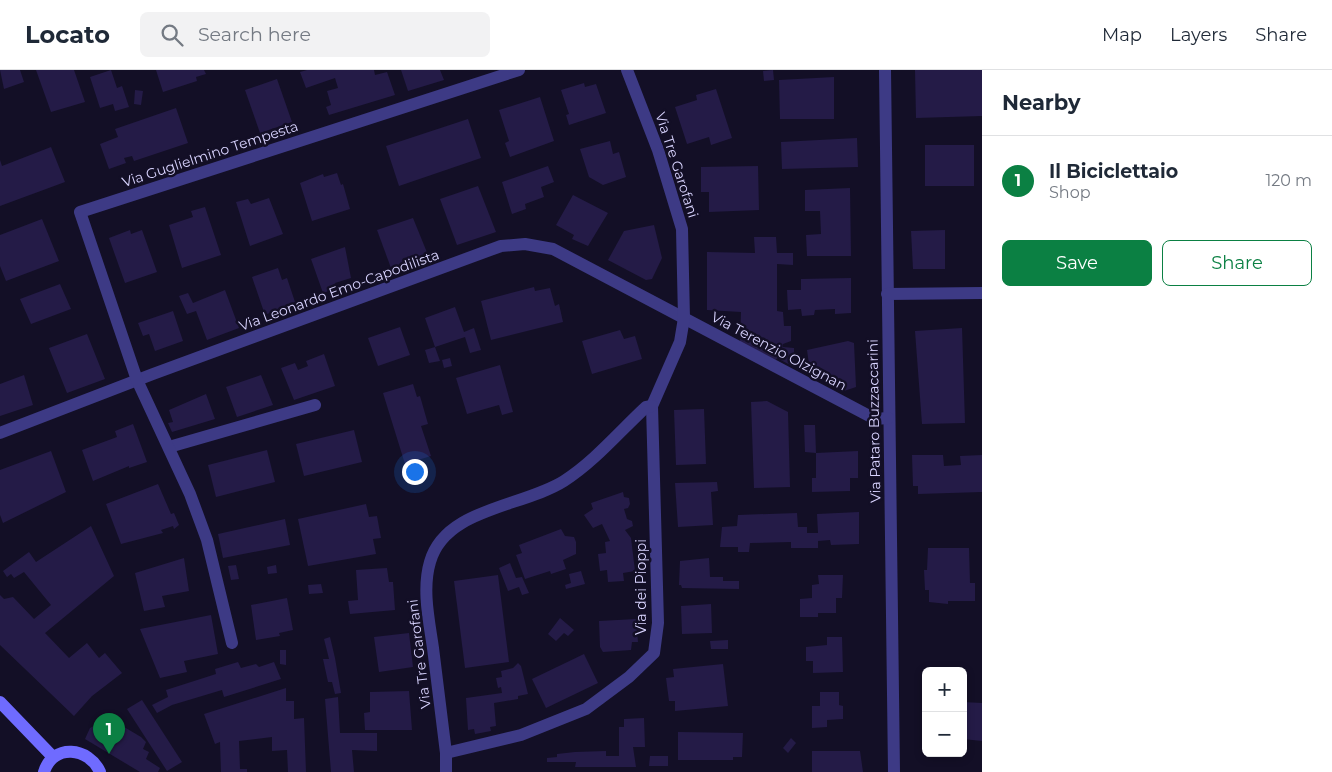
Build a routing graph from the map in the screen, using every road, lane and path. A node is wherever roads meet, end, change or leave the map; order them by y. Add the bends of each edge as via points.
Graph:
1 (519, 70) edge
2 (628, 70) edge
3 (885, 70) edge
4 (982, 293) edge
5 (887, 294) junction
6 (684, 318) junction
7 (137, 380) junction
8 (315, 405) dead end
9 (652, 406) junction
10 (888, 418) junction
11 (0, 433) edge
12 (169, 447) junction
13 (232, 643) dead end
14 (0, 702) edge
15 (446, 753) junction
16 (53, 757) junction
17 (44, 772) edge
18 (100, 772) edge
19 (446, 772) edge
20 (894, 772) edge

1 - 7 street, Via Guglielmino Tempesta via 80,212
2 - 6 street, Via Tre Garofani via 658,150 682,229
3 - 5 street, Via Pataro Buzzaccarini
4 - 5 street
5 - 10 street, Via Pataro Buzzaccarini
6 - 7 street, Via Leonardo Emo-Capodilista via 553,249 525,244 501,246
6 - 9 street, Via Tre Garofani via 680,342
6 - 10 street, Via Terenzio Olzignan via 875,419
7 - 11 street, Via Leonardo Emo-Capodilista
7 - 12 street
8 - 12 street
9 - 15 street, Via Tre Garofani via 646,407 598,455 564,481 512,504 463,520 439,542 430,562 426,596
9 - 15 street, Via dei Pioppi via 658,622 654,653 629,677 586,709 521,735
10 - 20 street, Via Pataro Buzzaccarini
12 - 13 street via 207,540
14 - 16 main road
15 - 19 street, Via Tre Garofani
16 - 17 main road
16 - 18 main road via 67,752 84,754 91,758

